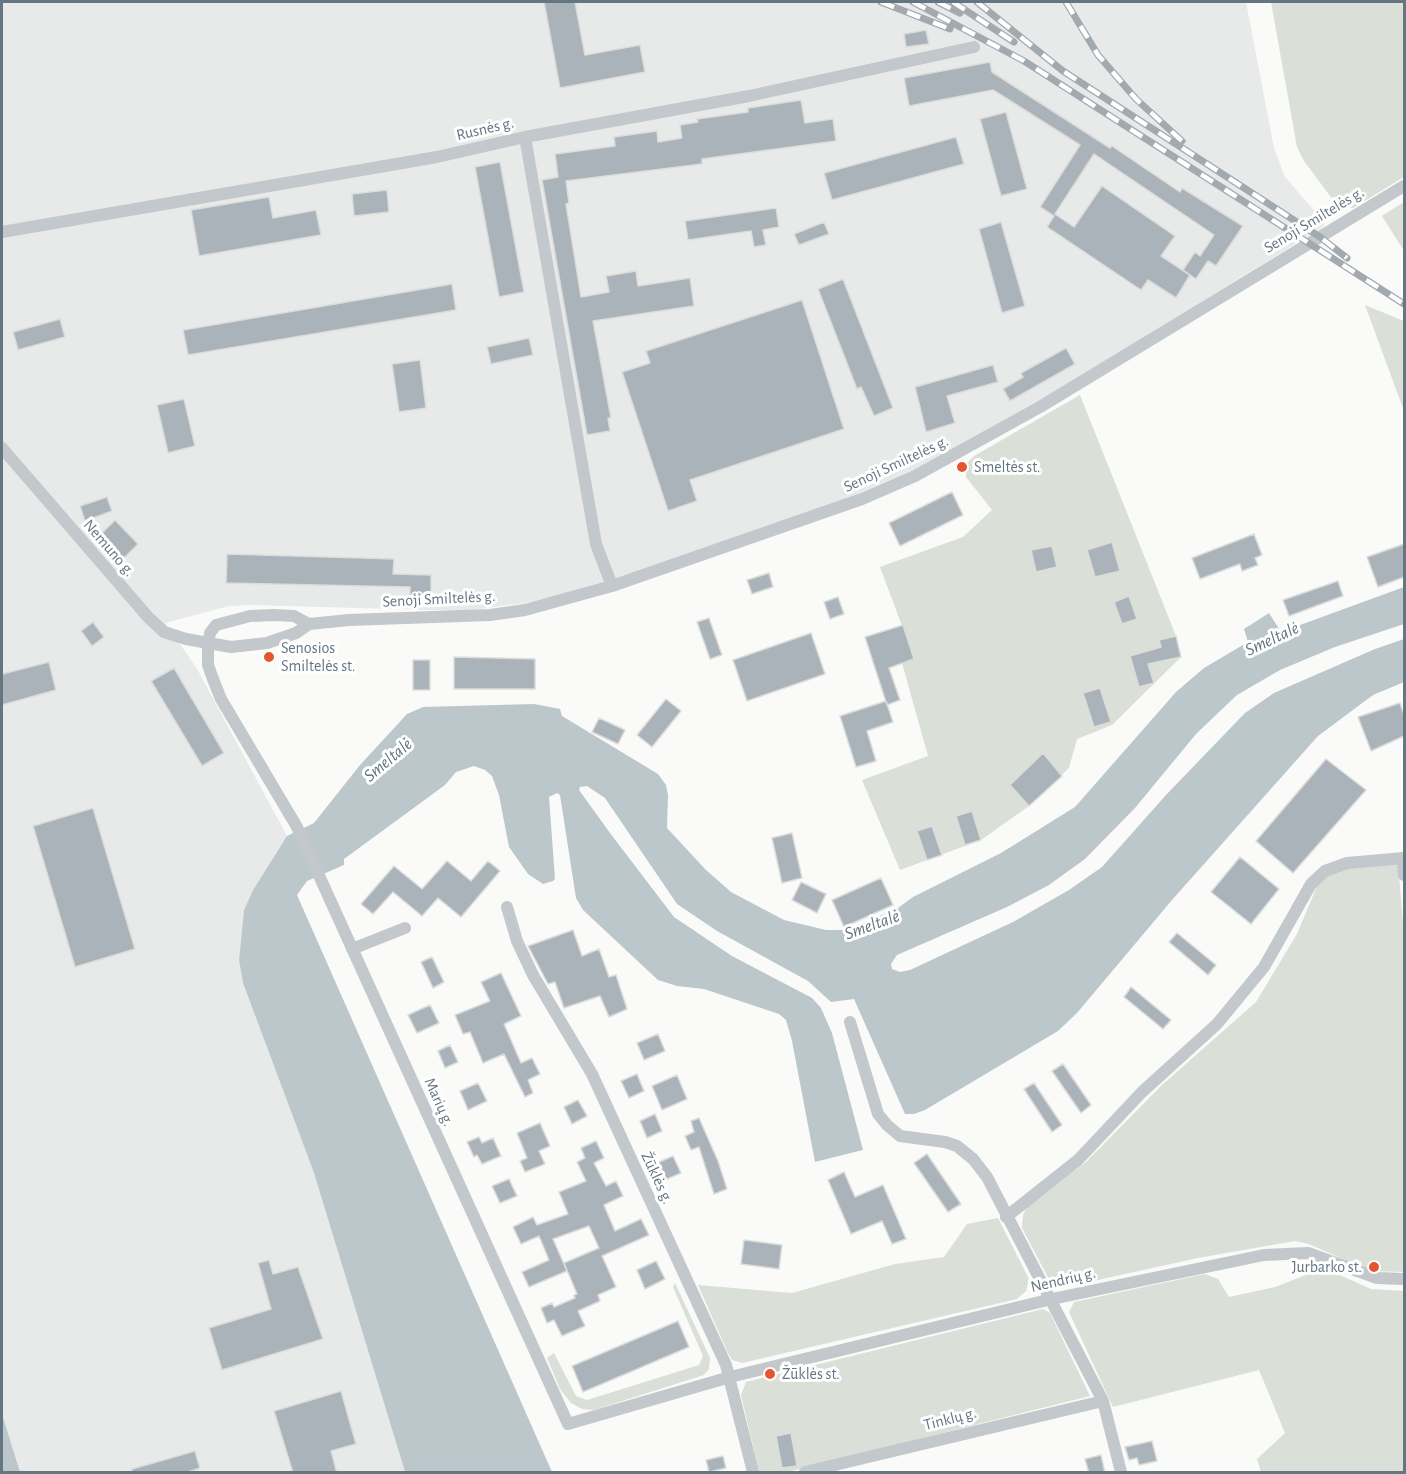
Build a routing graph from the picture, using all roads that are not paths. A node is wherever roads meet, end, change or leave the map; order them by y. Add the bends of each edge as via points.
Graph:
1 (974, 46) dead end
2 (525, 137) junction
3 (1404, 186) edge
4 (2, 232) edge
5 (2, 448) edge
6 (612, 586) junction
7 (309, 624) junction
8 (208, 645) junction
9 (1404, 858) edge
10 (1404, 874) edge
11 (507, 907) dead end
12 (405, 928) dead end
13 (352, 949) junction
14 (850, 1022) dead end
15 (1006, 1216) junction
16 (1404, 1279) edge
17 (1052, 1299) junction
18 (730, 1377) junction
19 (1103, 1401) junction
20 (753, 1473) edge
21 (805, 1473) edge
22 (1121, 1473) edge

1 - 2 street, Rusnės g. via 749,96
2 - 4 street, Rusnės g. via 437,157
2 - 6 street via 596,544
3 - 6 street, Senoji Smiltelės g. via 1040,407 915,476 862,500
5 - 8 street, Nemuno g. via 148,617 164,632
6 - 7 street, Senoji Smiltelės g. via 562,602 490,615
7 - 8 street, Senoji Smiltelės g. via 267,643 231,648
7 - 8 street, Senoji Smiltelės g. via 294,616 250,616 216,625
8 - 13 street, Marių g. via 208,665 221,699 297,827
9 - 10 street
9 - 15 street via 1347,863 1325,871 1311,884 1264,967 1217,1024 1142,1092 1078,1160
11 - 18 street, Žūklės g. via 534,975 592,1074
12 - 13 street
13 - 18 street, Marių g. via 568,1424
14 - 15 street via 878,1114 900,1136 957,1146 987,1177
15 - 17 street
16 - 17 street, Nendrių g. via 1377,1278 1308,1253 1288,1252
17 - 18 street, Nendrių g.
17 - 19 street
18 - 20 street, Žūklės g.
19 - 21 street, Tinklų g.
19 - 22 street

